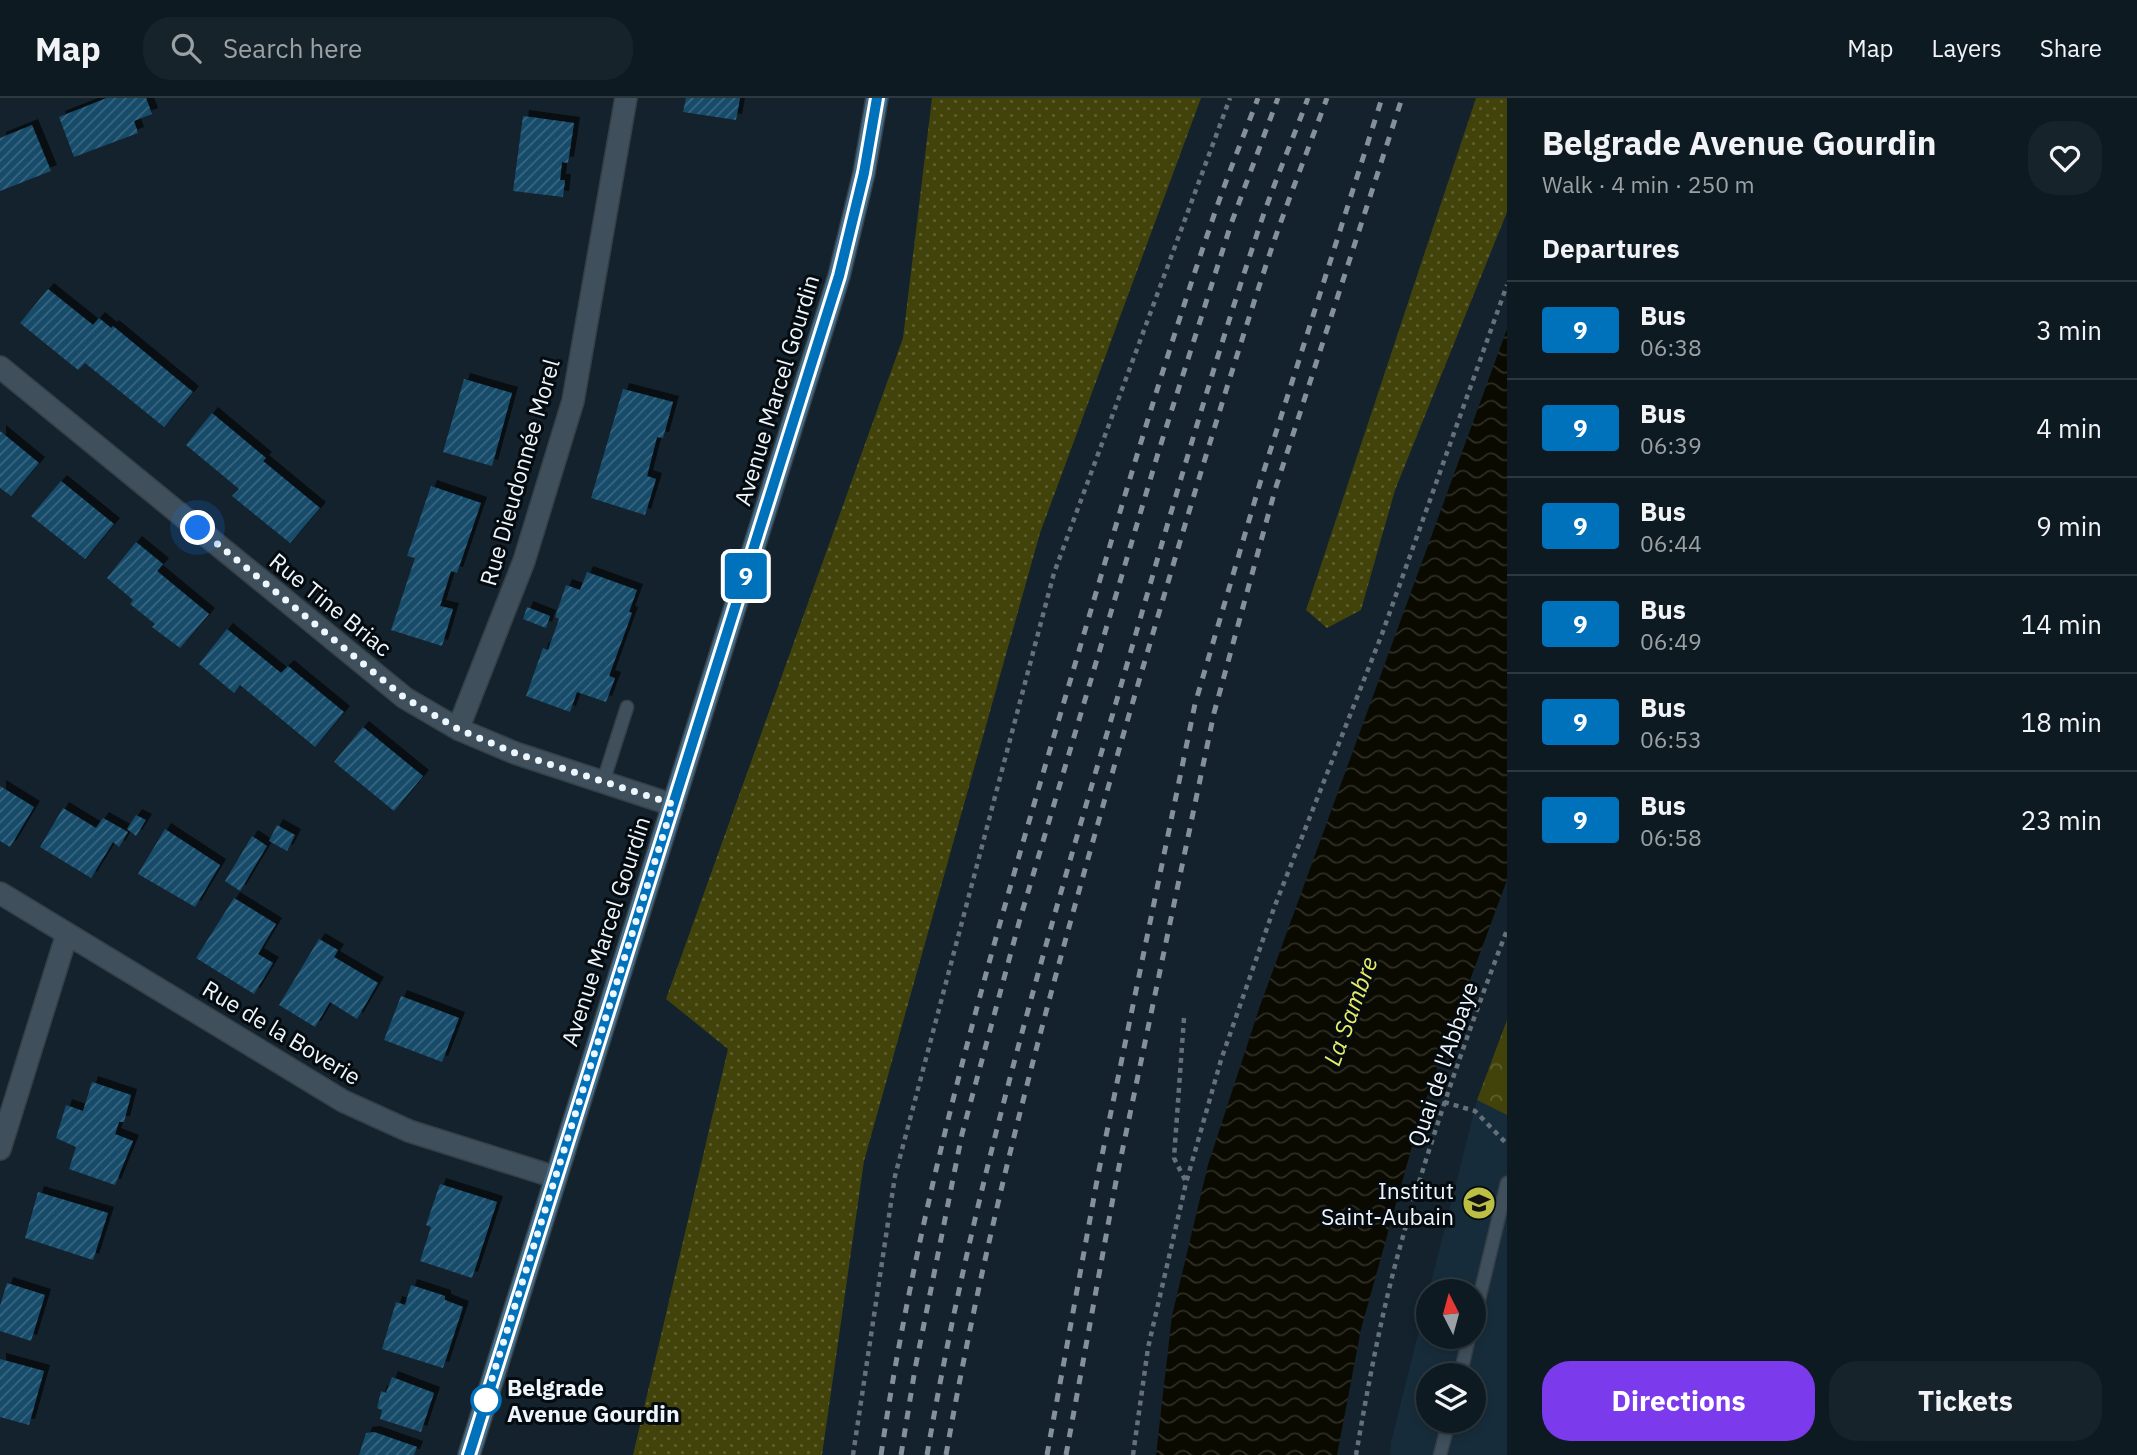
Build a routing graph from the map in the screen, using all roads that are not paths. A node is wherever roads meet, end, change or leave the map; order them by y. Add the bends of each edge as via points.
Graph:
1 (626, 98) edge
2 (877, 98) edge
3 (0, 367) edge
4 (627, 707) dead end
5 (458, 729) junction
6 (603, 782) junction
7 (673, 804) junction
8 (0, 893) edge
9 (67, 934) junction
10 (0, 1149) edge
11 (555, 1177) junction
12 (1507, 1183) edge
13 (1484, 1279) edge
14 (1446, 1433) edge
15 (469, 1455) edge
16 (1440, 1455) edge

1 - 5 street, Rue Dieudonnée Morel via 573,401 524,561
2 - 7 street, Avenue Marcel Gourdin via 839,276
3 - 5 street, Rue Tine Briac via 405,698
4 - 6 lane
5 - 6 street, Rue Tine Briac
6 - 7 street, Rue Tine Briac
7 - 11 street, Avenue Marcel Gourdin
8 - 9 street, Rue de la Boverie
9 - 10 street
9 - 11 street, Rue de la Boverie via 343,1101 409,1130
11 - 15 street, Avenue Marcel Gourdin
12 - 13 lane
14 - 16 lane

